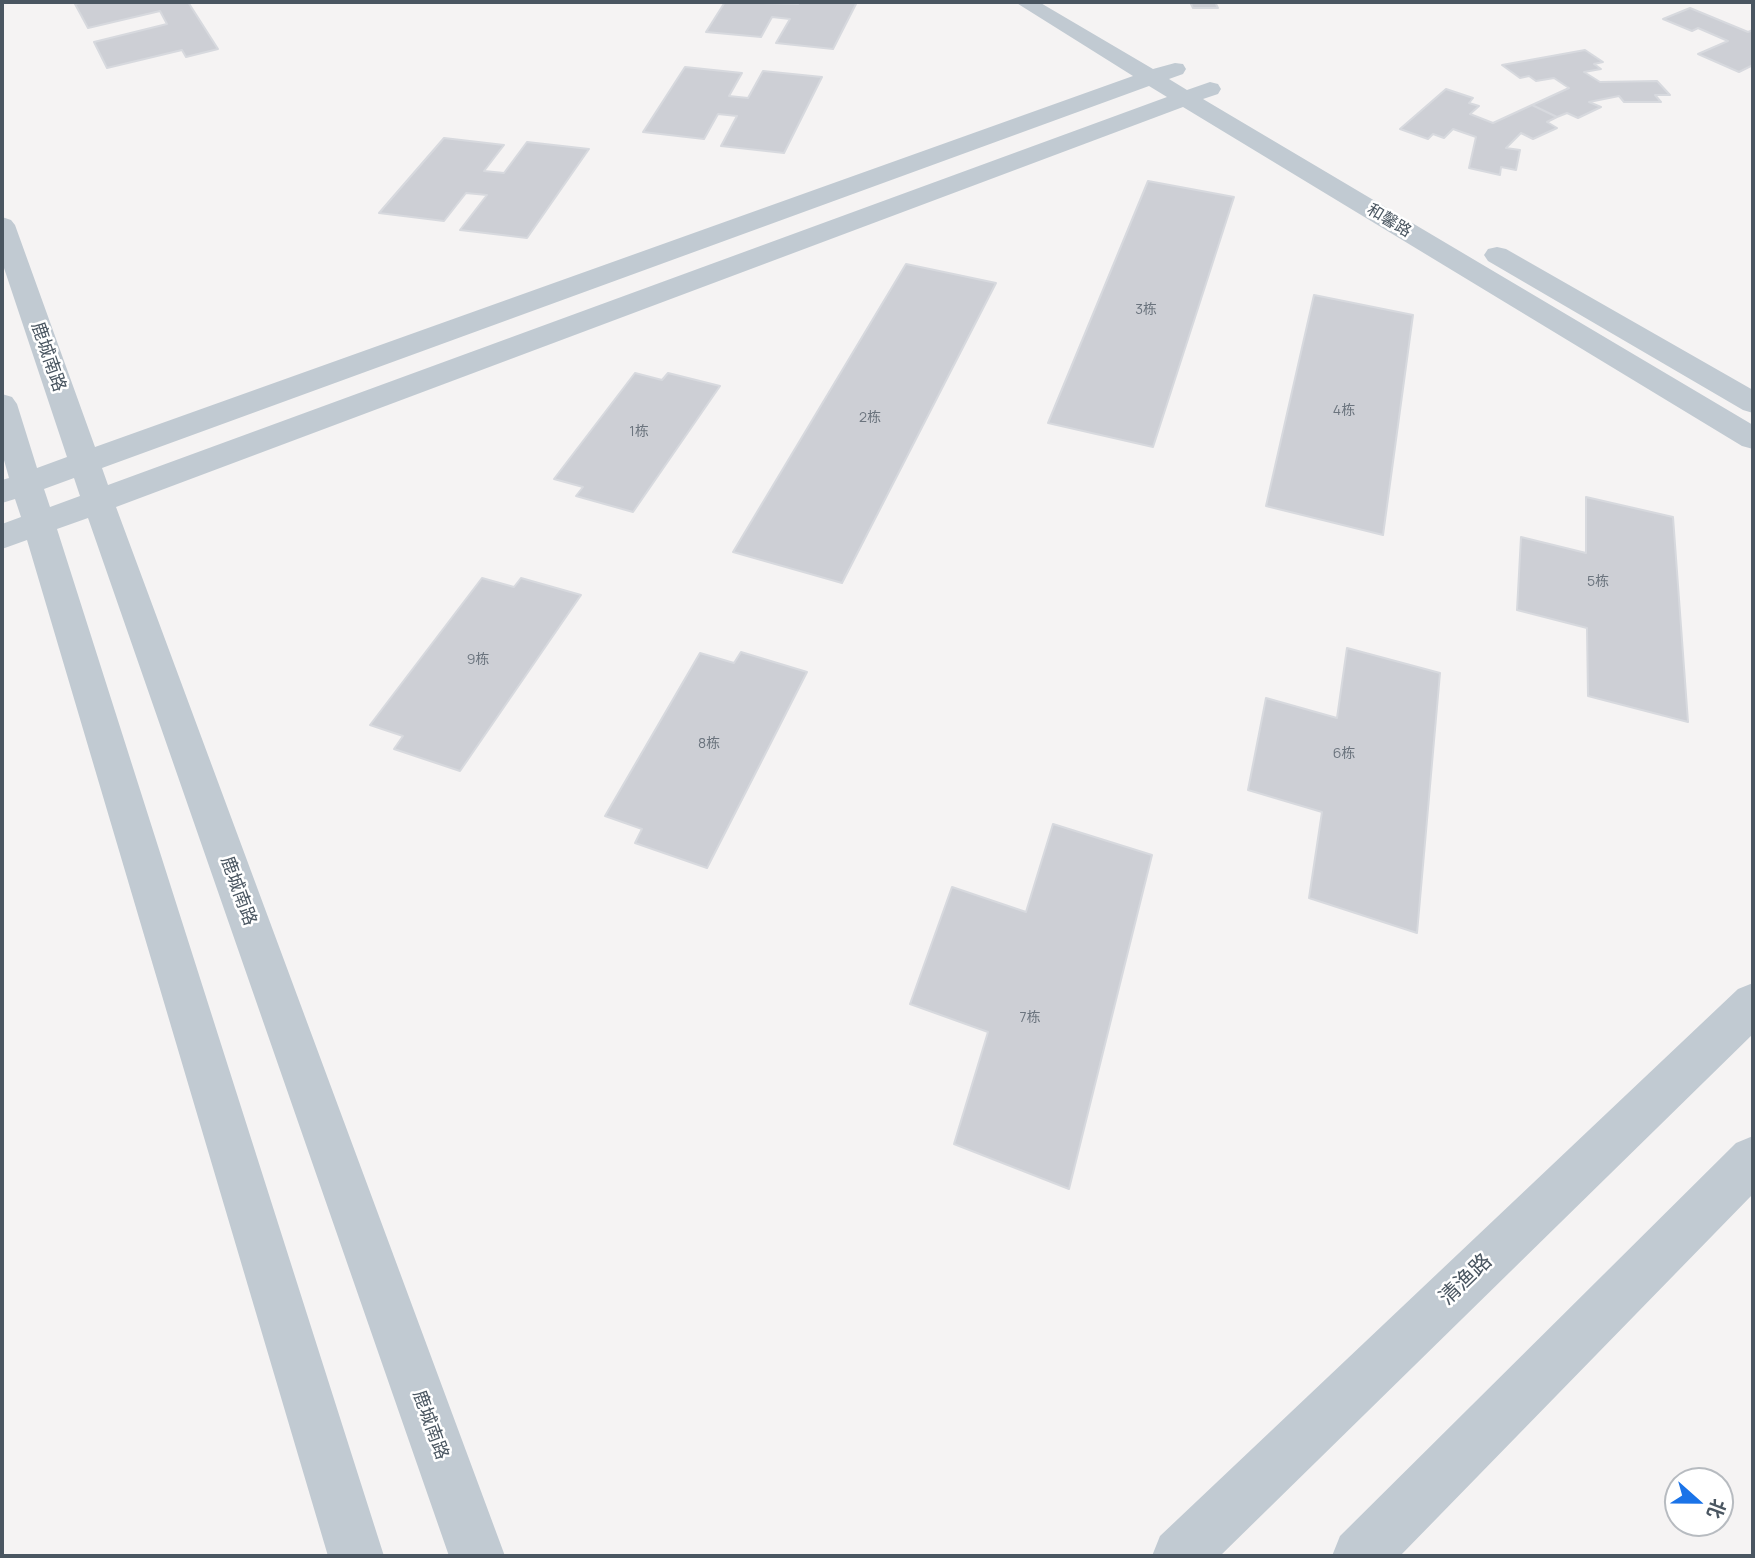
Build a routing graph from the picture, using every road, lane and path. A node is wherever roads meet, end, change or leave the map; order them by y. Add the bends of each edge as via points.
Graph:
1 (1025, 2) edge
2 (1063, 2) edge
3 (1175, 69) junction
4 (1150, 78) junction
5 (1198, 94) junction
6 (1396, 197) dead end
7 (2, 225) edge
8 (1479, 245) dead end
9 (1753, 403) edge
10 (2, 404) edge
11 (1753, 439) edge
12 (84, 462) junction
13 (14, 488) edge
14 (98, 501) junction
15 (19, 530) edge
16 (1753, 1004) edge
17 (1753, 1160) edge
18 (356, 1556) edge
19 (477, 1556) edge
20 (1180, 1556) edge
21 (1360, 1556) edge

1 - 4 street, 和馨路
2 - 3 street, 和馨路
3 - 4 street
3 - 5 street, 和馨路
4 - 5 street, 和馨路
4 - 12 street
5 - 6 street, 和馨路
5 - 11 street, 和馨路
5 - 14 street
7 - 12 street, 鹿城南路
8 - 9 street
10 - 13 street
12 - 13 street
12 - 14 street, 鹿城南路
13 - 15 street
14 - 15 street
14 - 19 street, 鹿城南路
15 - 18 street
16 - 20 street, 清渔路
17 - 21 street

